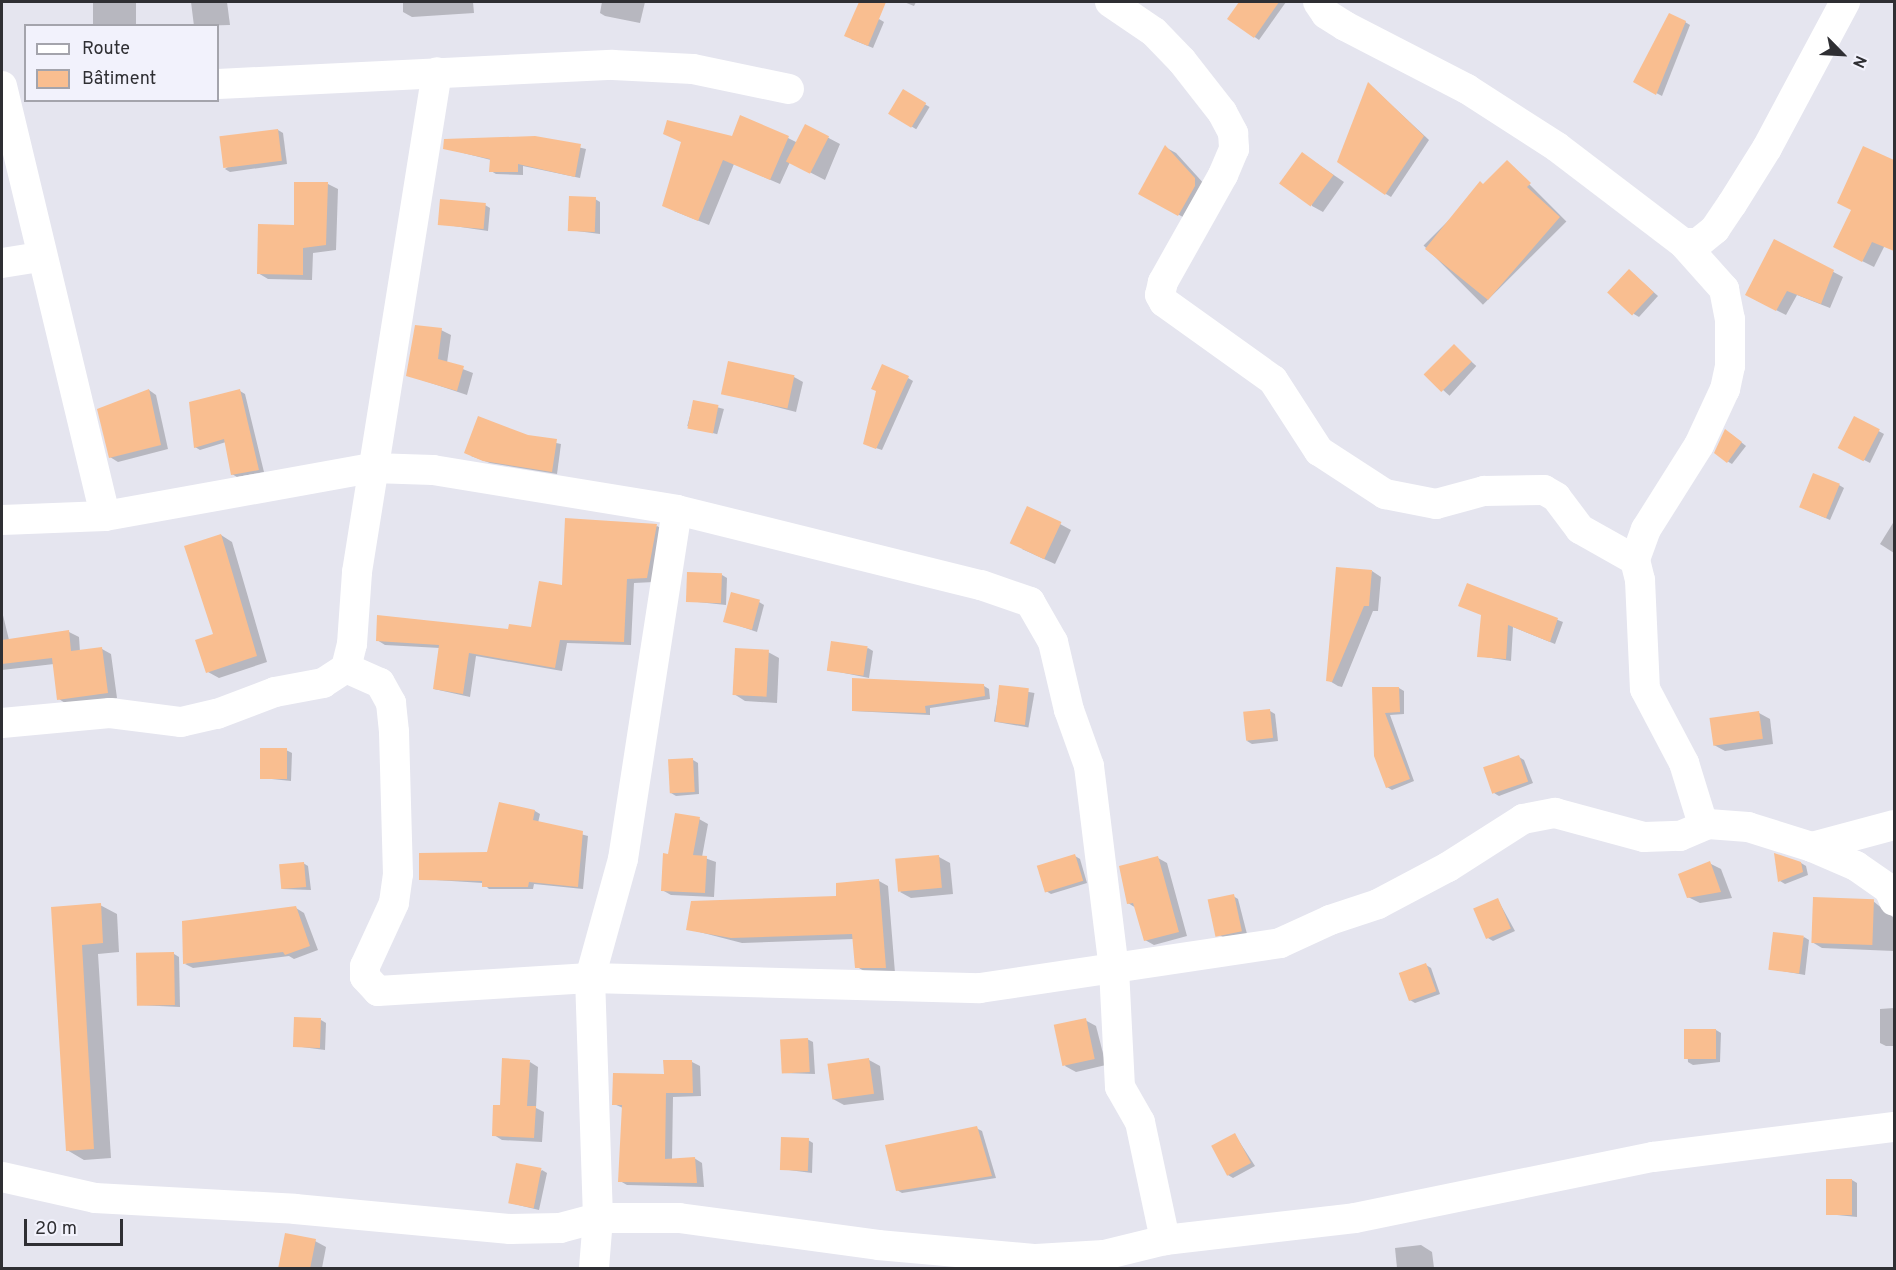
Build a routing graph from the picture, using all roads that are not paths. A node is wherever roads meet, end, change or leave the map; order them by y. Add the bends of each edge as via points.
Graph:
1 (1110, 2) edge
2 (1318, 2) edge
3 (1845, 2) edge
4 (437, 72) junction
5 (219, 84) edge
6 (789, 89) dead end
7 (10, 92) edge
8 (1683, 243) junction
9 (40, 257) junction
10 (2, 263) edge
11 (374, 468) junction
12 (677, 510) junction
13 (105, 516) junction
14 (2, 520) edge
15 (1635, 560) junction
16 (346, 668) junction
17 (2, 723) edge
18 (1708, 824) junction
19 (1894, 825) edge
20 (1812, 848) junction
21 (1894, 901) edge
22 (1114, 969) junction
23 (590, 978) junction
24 (1894, 1127) edge
25 (2, 1177) edge
26 (598, 1218) junction
27 (1165, 1240) junction
28 (594, 1269) edge

1 - 15 street via 1154,32 1182,61 1222,112 1233,133 1234,149 1222,175 1163,282 1160,295 1164,302 1273,380 1319,451 1385,494 1436,504 1484,491 1545,490 1556,497 1580,529
2 - 8 street via 1326,14 1345,26 1467,89 1557,147
3 - 8 street via 1767,148 1732,204 1715,229 1698,243
4 - 5 street
4 - 6 street via 613,64 693,69
4 - 11 street
7 - 9 street
8 - 15 street via 1724,289 1730,319 1730,366 1725,388 1700,445 1646,529
9 - 10 street
9 - 13 street
11 - 12 street via 433,470
11 - 13 street
11 - 16 street
12 - 22 street via 981,585 1030,602 1053,642 1069,710 1089,766
12 - 23 street via 623,859
13 - 14 street
15 - 18 street via 1640,580 1645,688 1683,763 1701,818
16 - 17 street via 323,683 275,692 217,714 181,722 110,712
16 - 23 street via 380,683 391,703 394,732 398,874 394,903 365,966 370,986 378,991
18 - 20 street via 1748,827
18 - 22 street via 1680,836 1644,837 1556,813 1523,819 1449,867 1378,904 1280,943
19 - 20 street
20 - 21 street via 1856,866 1889,889
22 - 23 street via 980,988
22 - 27 street via 1120,1087 1140,1122
23 - 26 street
24 - 27 street via 1653,1157 1355,1218
25 - 26 street via 95,1198 295,1209 510,1229 560,1228
26 - 27 street via 679,1218 867,1244 1036,1259 1104,1256
26 - 28 street

